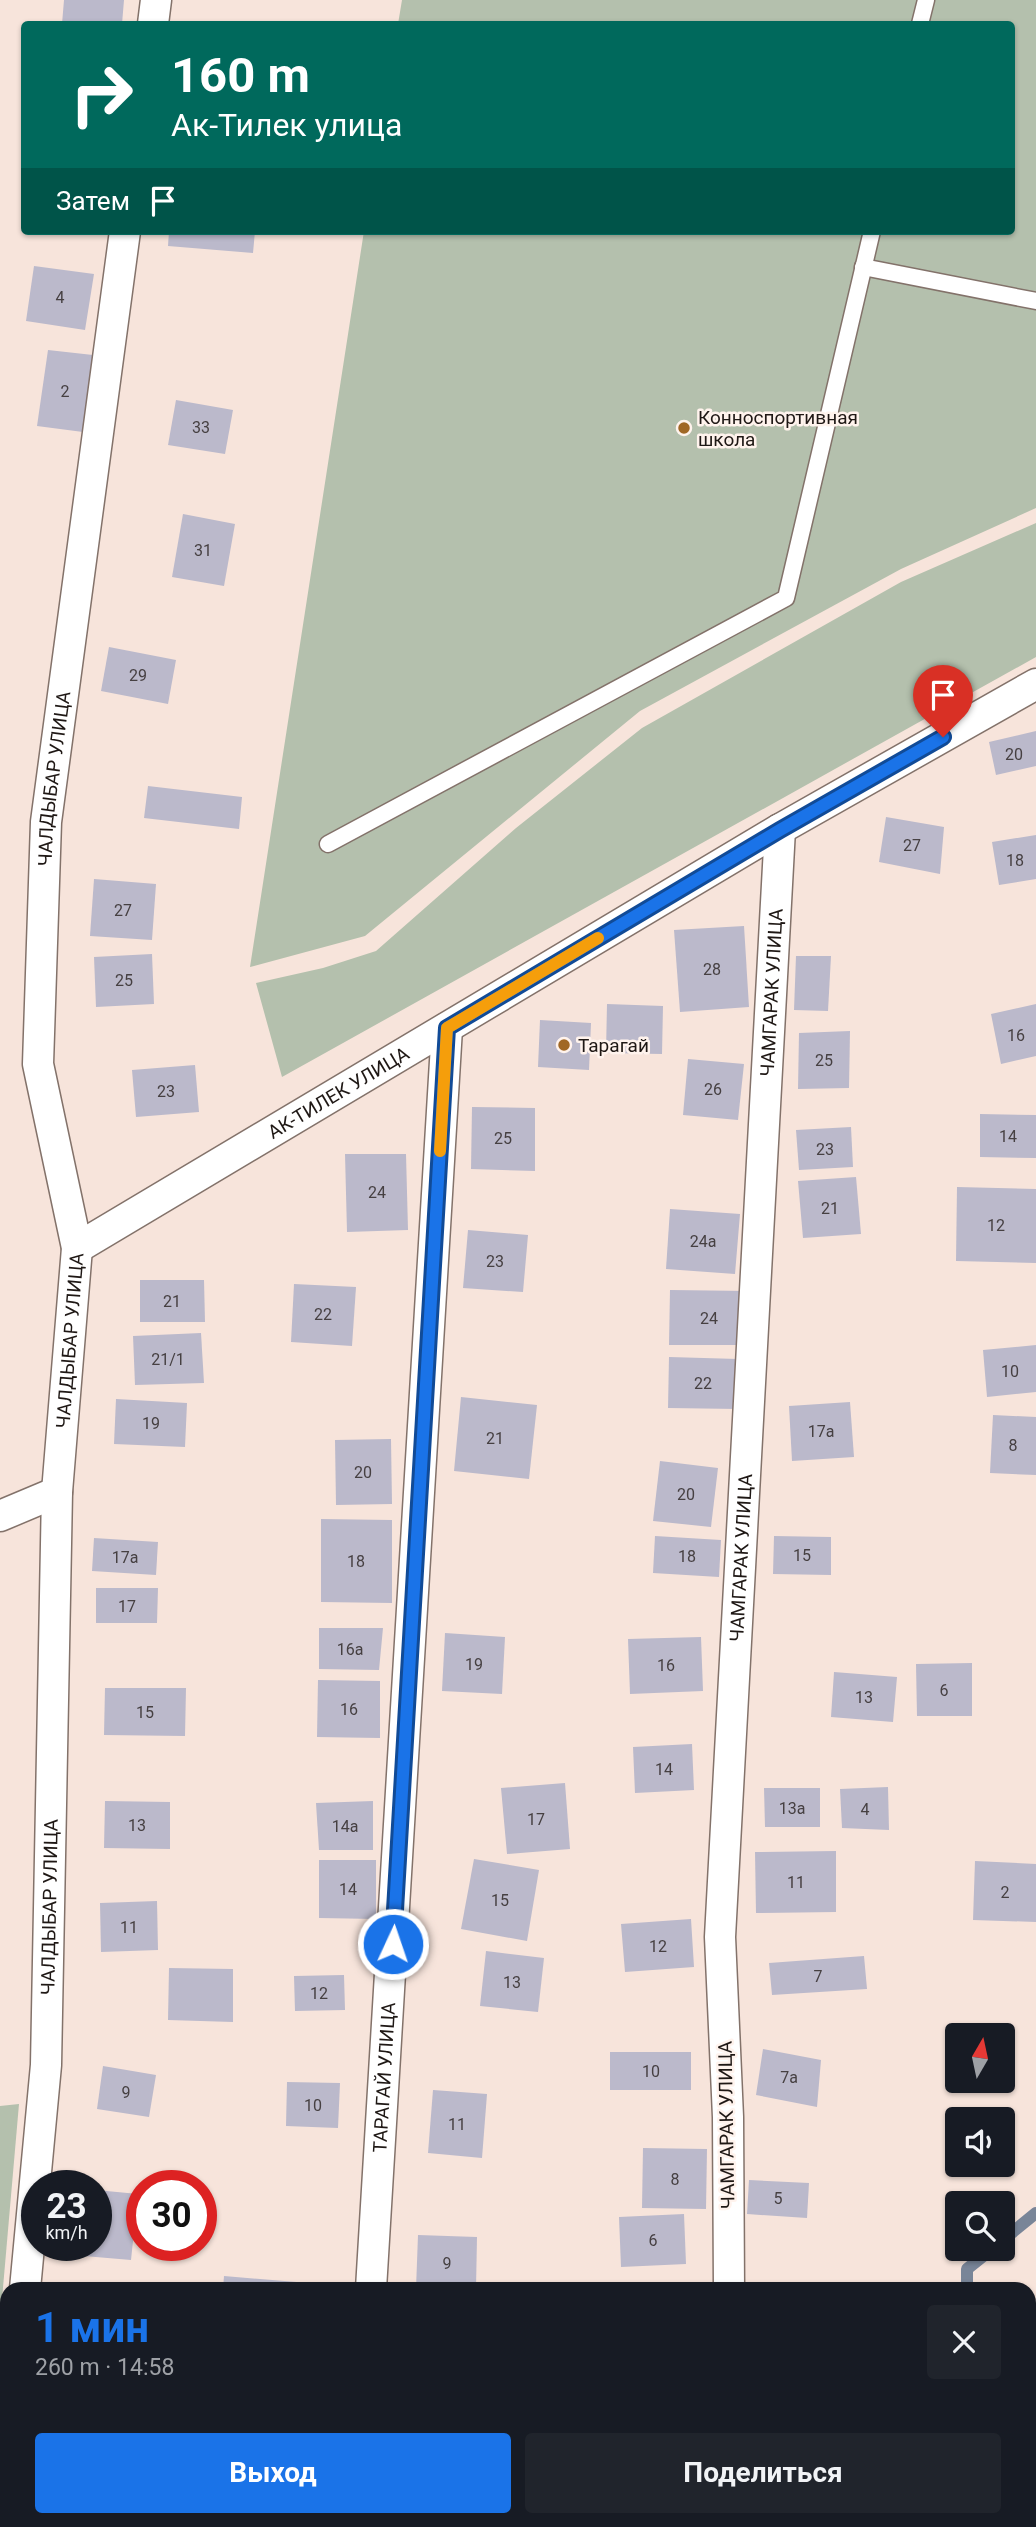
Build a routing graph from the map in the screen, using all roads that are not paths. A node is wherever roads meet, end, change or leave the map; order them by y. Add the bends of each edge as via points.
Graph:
1 (156, 0) edge
2 (926, 0) edge
3 (153, 21) edge
4 (921, 21) edge
5 (124, 235) edge
6 (871, 235) edge
7 (863, 267) junction
8 (1036, 301) edge
9 (1036, 684) edge
10 (780, 830) junction
11 (328, 844) dead end
12 (447, 1028) junction
13 (77, 1248) junction
14 (57, 1492) junction
15 (0, 1516) edge
16 (25, 2282) edge
17 (371, 2282) edge
18 (729, 2282) edge

1 - 3 street
2 - 4 lane
5 - 13 street, ЧАЛДЫБАР УЛИЦА via 46,822 38,1064
6 - 7 lane
7 - 8 lane
7 - 11 lane via 786,598
9 - 10 street, АК-ТИЛЕК УЛИЦА
10 - 12 street, АК-ТИЛЕК УЛИЦА
10 - 18 street, ЧАМГАРАК УЛИЦА via 720,1937
12 - 13 street, АК-ТИЛЕК УЛИЦА
12 - 17 street, ТАРАГАЙ УЛИЦА
13 - 14 street, ЧАЛДЫБАР УЛИЦА
14 - 15 street
14 - 16 street, ЧАЛДЫБАР УЛИЦА via 46,2065

